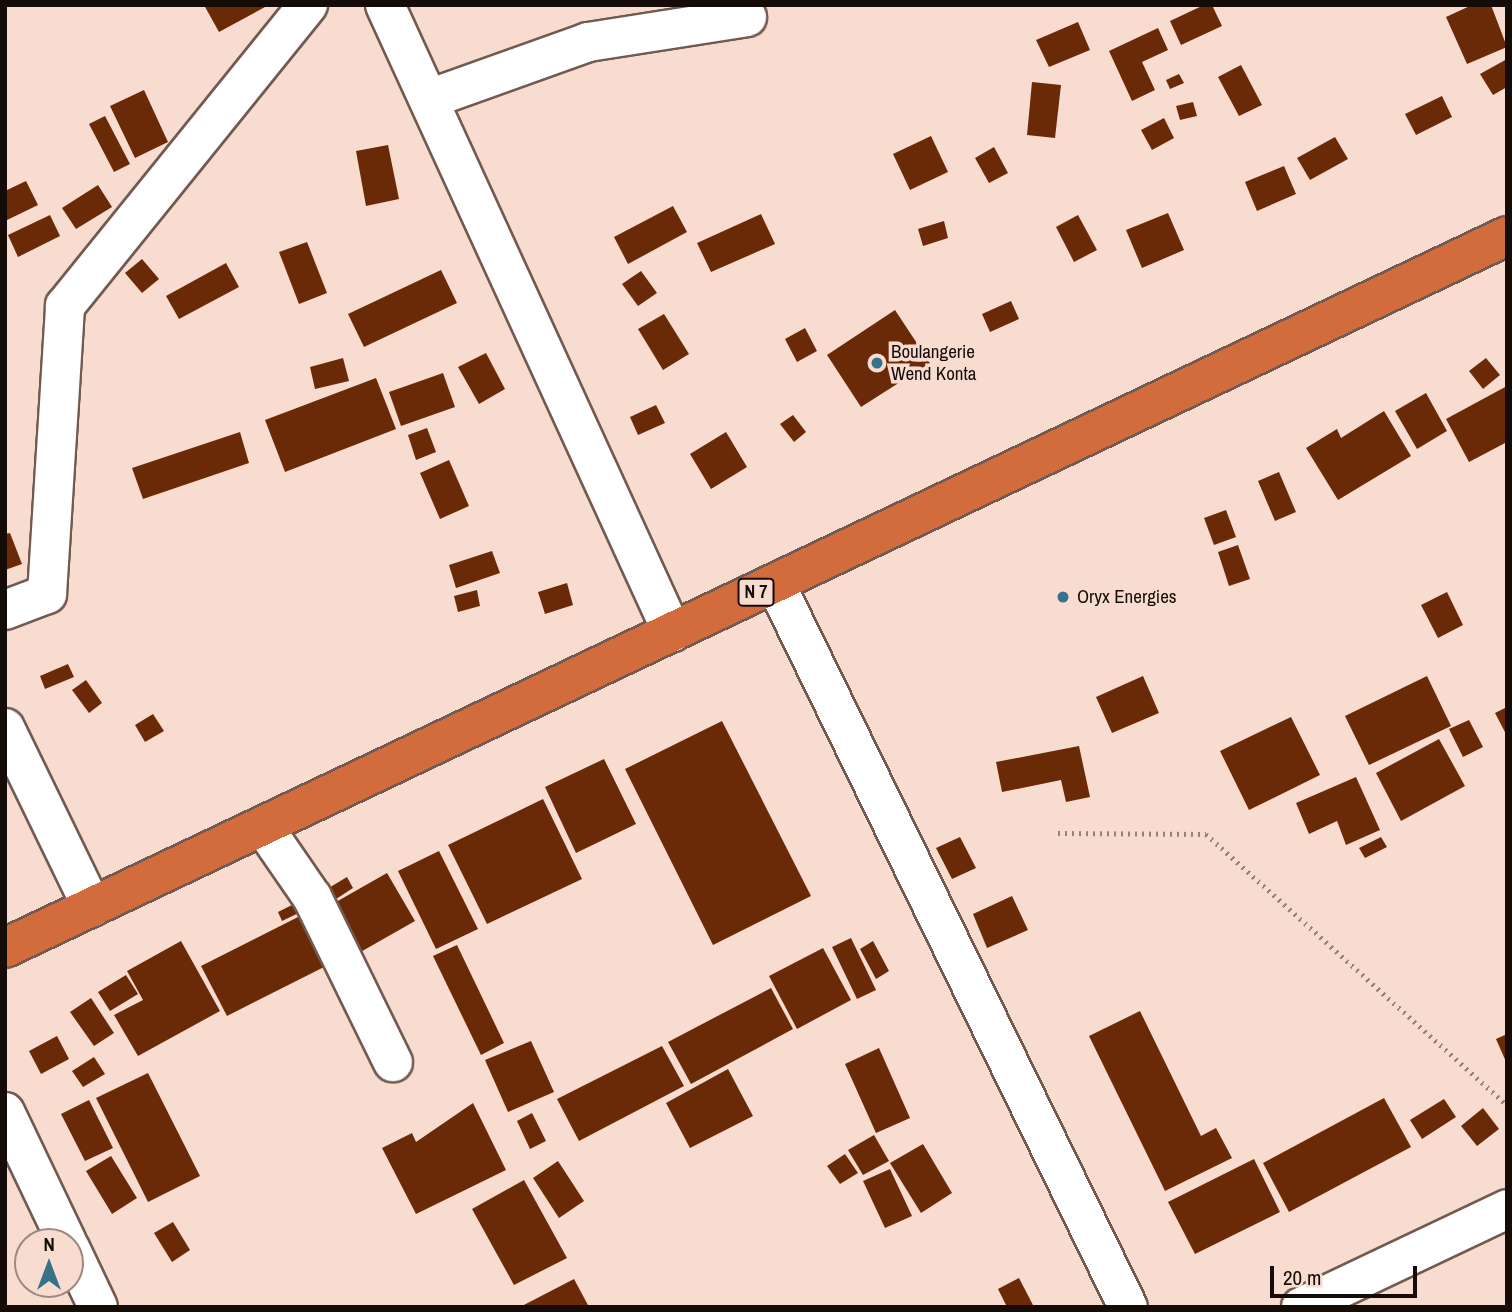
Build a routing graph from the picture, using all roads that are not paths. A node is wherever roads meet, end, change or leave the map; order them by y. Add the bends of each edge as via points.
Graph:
1 (308, 5) edge
2 (385, 5) edge
3 (747, 17) dead end
4 (429, 99) junction
5 (1507, 236) edge
6 (775, 583) junction
7 (5, 610) edge
8 (672, 632) junction
9 (5, 728) edge
10 (263, 825) junction
11 (92, 907) junction
12 (5, 948) edge
13 (393, 1062) dead end
14 (5, 1112) edge
15 (1507, 1209) edge
16 (60, 1228) edge
17 (84, 1278) edge
18 (98, 1307) edge
19 (1128, 1307) edge
20 (1301, 1307) edge

1 - 7 street via 65,306 47,594
2 - 4 street
3 - 4 street via 588,42
4 - 8 street
5 - 6 highway, N 7
6 - 8 highway, N 7
6 - 19 street
8 - 10 highway, N 7
9 - 11 street
10 - 11 highway, N 7
10 - 13 street via 312,897
11 - 12 highway, N 7
14 - 16 street
15 - 20 street
17 - 18 street

